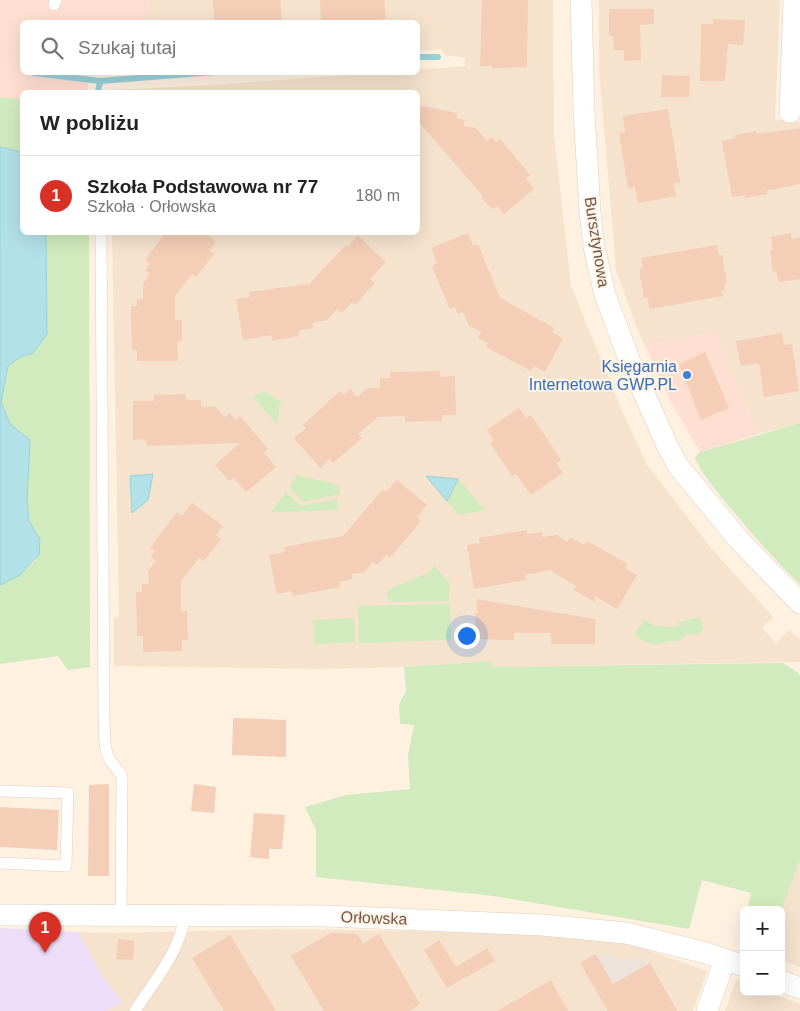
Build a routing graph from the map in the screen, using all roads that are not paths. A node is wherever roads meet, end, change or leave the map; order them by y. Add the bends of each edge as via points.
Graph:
1 (581, 0) edge
2 (794, 0) edge
3 (790, 112) dead end
4 (101, 235) edge
5 (800, 603) edge
6 (0, 791) edge
7 (0, 863) edge
8 (0, 915) edge
9 (121, 916) junction
10 (184, 916) junction
11 (734, 962) edge
12 (785, 982) edge
13 (800, 988) edge
14 (135, 1011) edge
15 (707, 1011) edge

1 - 5 street, Bursztynowa via 590,212 604,295 630,362 678,466 739,540
2 - 3 street
4 - 9 lane via 104,718 107,753 122,777
6 - 7 lane via 68,793 66,866
8 - 9 street, Orłowska
9 - 10 street, Orłowska
10 - 11 street, Orłowska via 327,916 542,925 626,933
10 - 14 lane via 184,926 172,952
11 - 15 street
12 - 13 street

